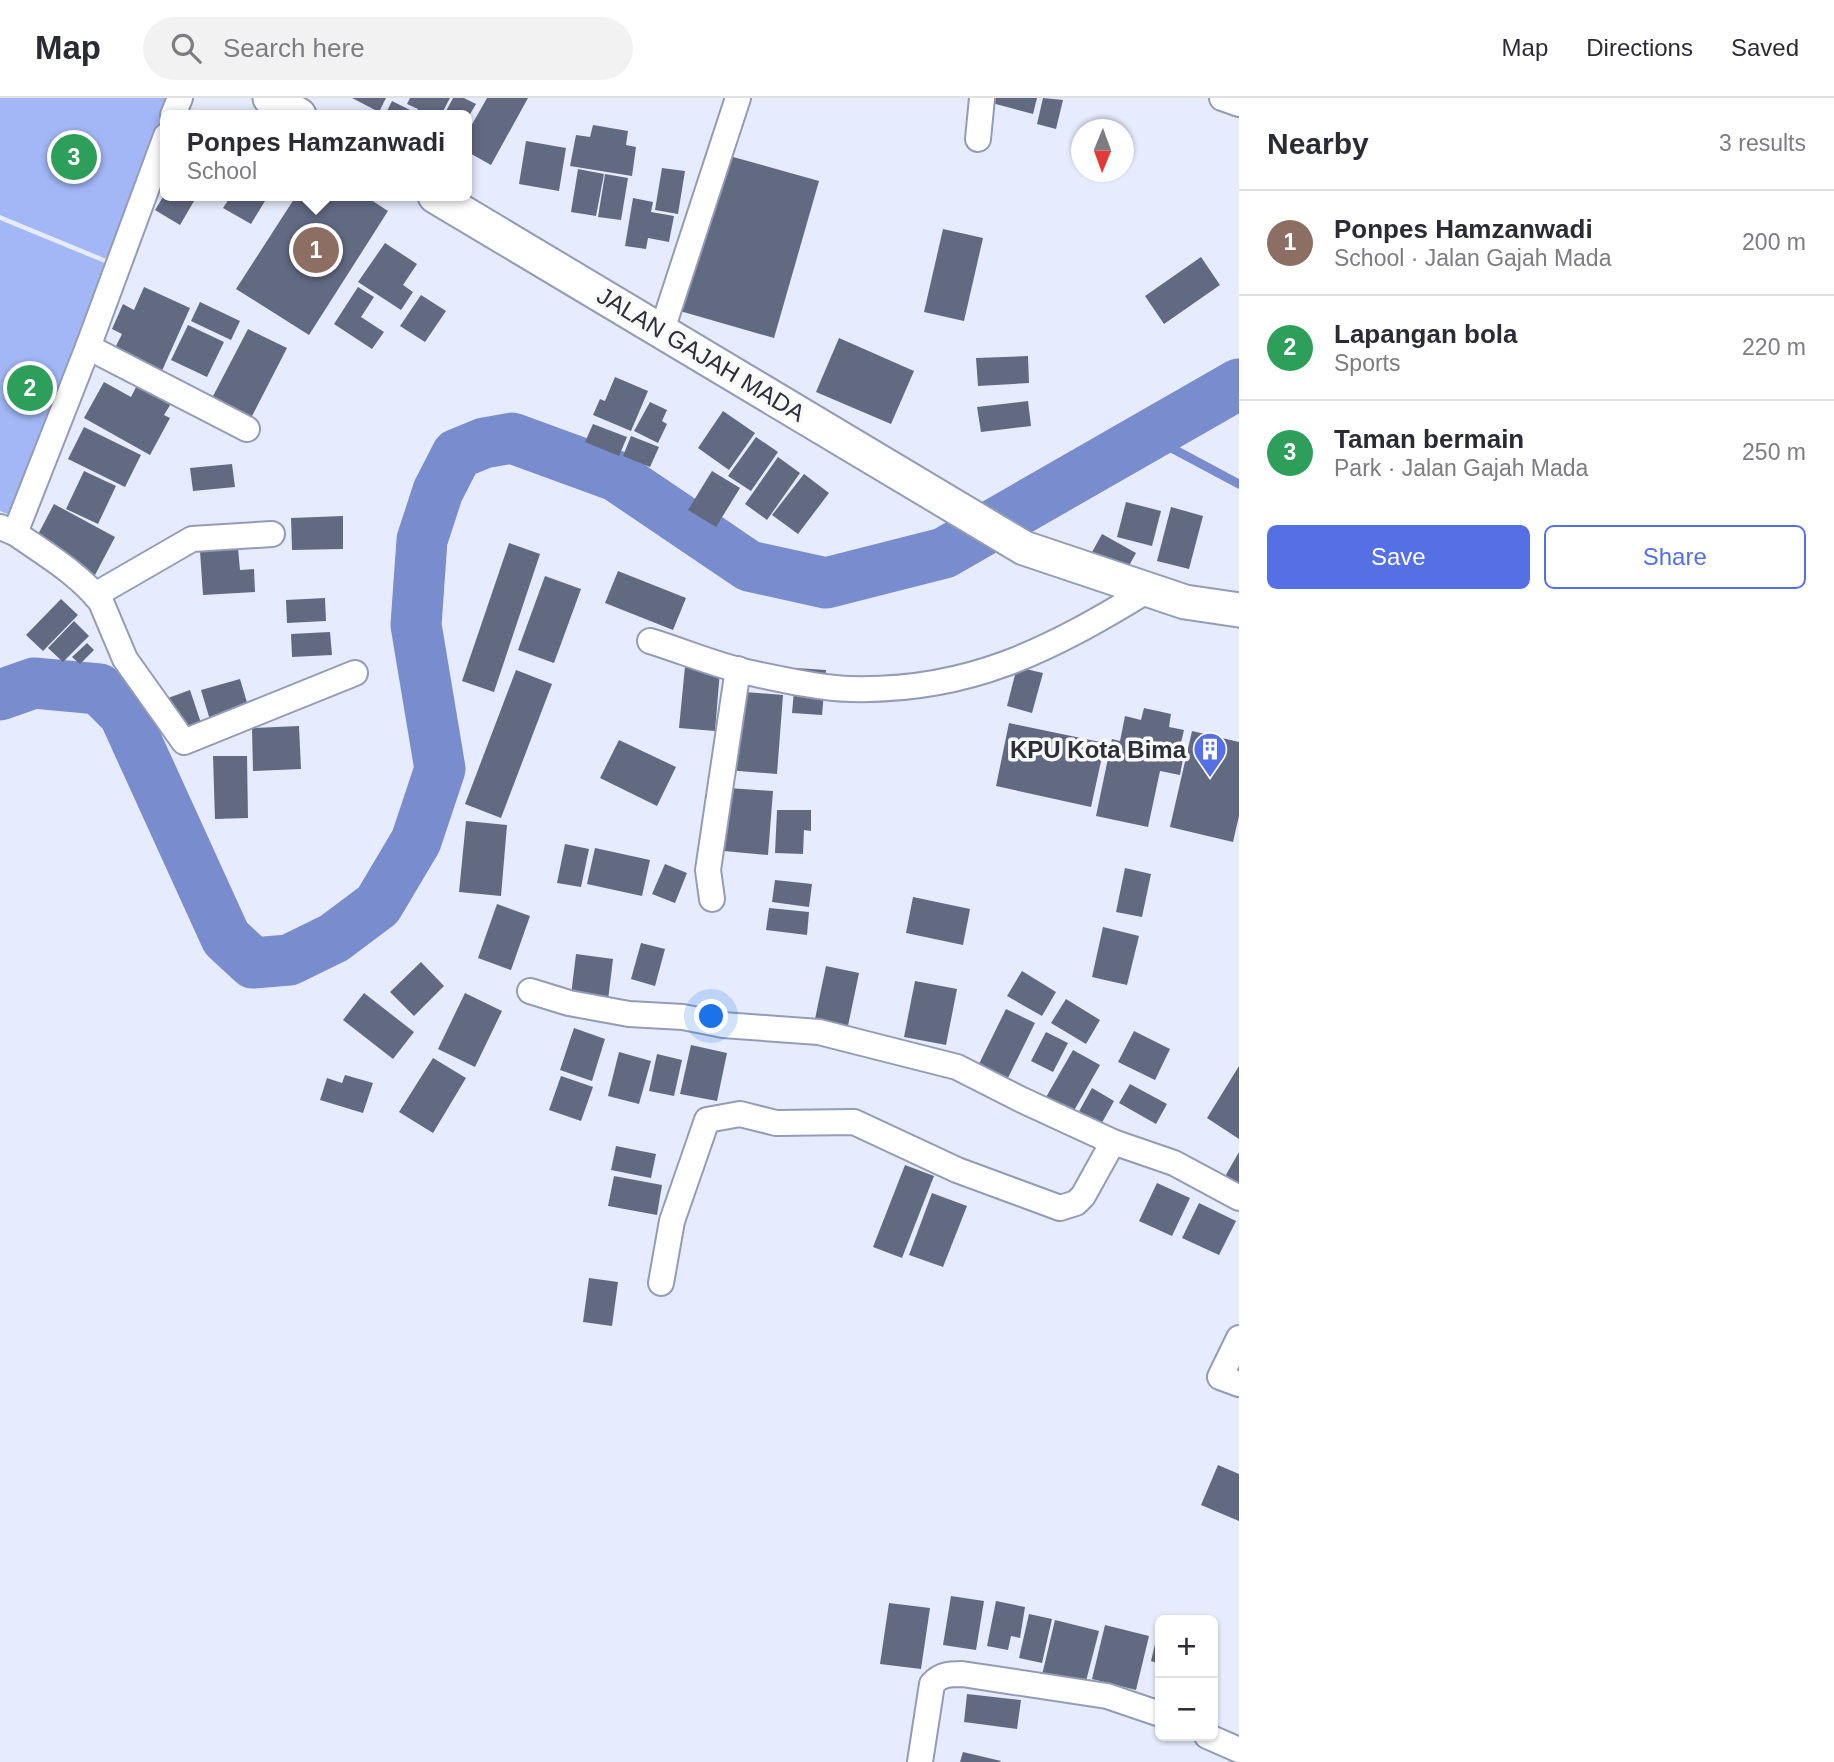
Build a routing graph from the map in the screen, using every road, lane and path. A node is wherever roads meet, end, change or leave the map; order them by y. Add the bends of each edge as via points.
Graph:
1 (270, 98) edge
2 (738, 98) edge
3 (982, 98) edge
4 (1222, 98) edge
5 (1239, 104) edge
6 (290, 110) edge
7 (978, 139) dead end
8 (160, 152) edge
9 (443, 201) edge
10 (662, 330) junction
11 (88, 347) junction
12 (247, 429) dead end
13 (7, 530) edge
14 (272, 534) dead end
15 (1148, 590) junction
16 (95, 595) junction
17 (1239, 610) edge
18 (650, 641) dead end
19 (738, 669) junction
20 (355, 673) dead end
21 (712, 899) dead end
22 (530, 991) dead end
23 (1113, 1142) junction
24 (1239, 1198) edge
25 (661, 1283) dead end
26 (1239, 1338) edge
27 (1239, 1384) edge
28 (1155, 1712) edge
29 (1218, 1741) edge
30 (1239, 1750) edge
31 (920, 1762) edge

1 - 6 main road
2 - 10 street
3 - 7 street
4 - 5 street
8 - 11 street
9 - 10 main road, JALAN GAJAH MADA
10 - 15 main road, JALAN GAJAH MADA via 1024,548
11 - 12 street
11 - 13 street
13 - 16 street
14 - 16 street via 192,539
15 - 17 main road via 1185,602
15 - 19 street via 1027,657 968,677 896,688 848,689
16 - 20 street via 125,659 184,742
18 - 19 street
19 - 21 street via 708,870
22 - 23 street via 629,1014 819,1032 865,1042 957,1067
23 - 24 street via 1174,1163
23 - 25 street via 1083,1196 1060,1208 957,1170 854,1122 776,1123 740,1114 707,1119 672,1221
26 - 27 street via 1220,1377
28 - 31 street via 1107,1696 947,1675 932,1684
29 - 30 street

